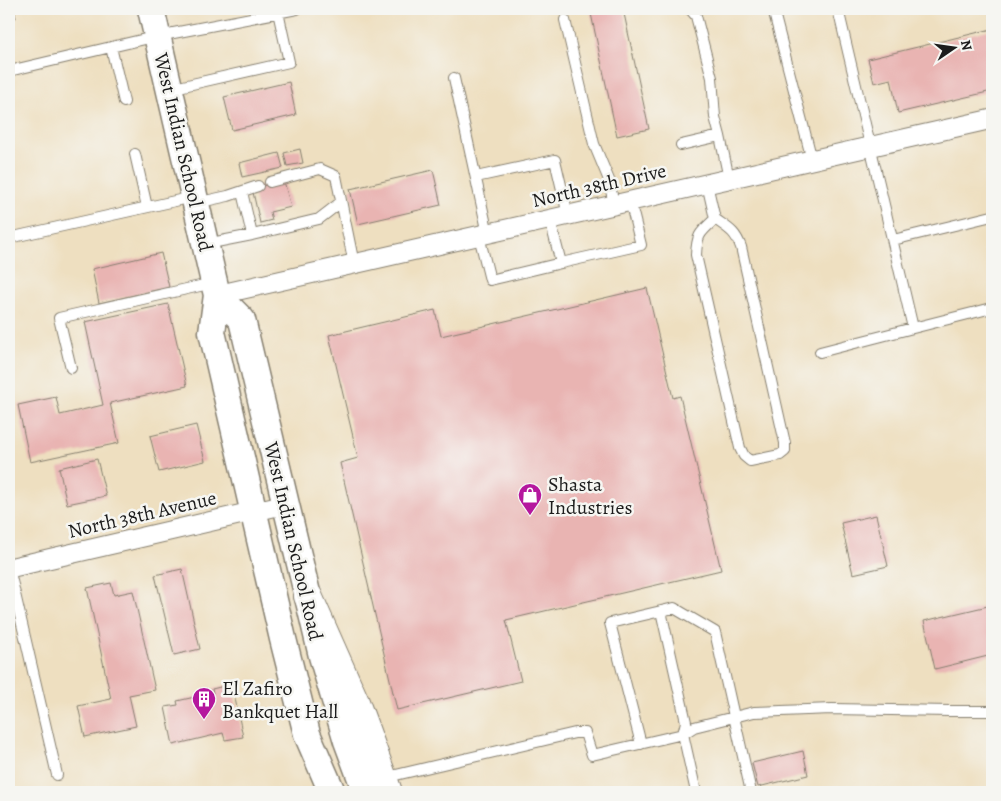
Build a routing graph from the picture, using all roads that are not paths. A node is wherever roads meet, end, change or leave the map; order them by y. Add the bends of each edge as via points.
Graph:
1 (151, 9) edge
2 (297, 9) edge
3 (690, 9) edge
4 (773, 9) edge
5 (838, 9) edge
6 (278, 12) junction
7 (565, 20) dead end
8 (158, 36) junction
9 (110, 47) junction
10 (9, 72) edge
11 (454, 78) dead end
12 (170, 89) junction
13 (124, 102) dead end
14 (992, 119) edge
15 (720, 136) junction
16 (681, 145) dead end
17 (871, 146) junction
18 (135, 154) dead end
19 (812, 160) junction
20 (476, 177) junction
21 (729, 178) junction
22 (270, 182) dead end
23 (707, 184) junction
24 (258, 186) dead end
25 (242, 192) junction
26 (195, 200) junction
27 (341, 202) junction
28 (622, 203) junction
29 (147, 207) junction
30 (568, 215) junction
31 (992, 216) edge
32 (715, 219) junction
33 (550, 220) junction
34 (252, 235) junction
35 (483, 235) junction
36 (9, 238) edge
37 (893, 240) junction
38 (205, 244) junction
39 (561, 263) junction
40 (354, 264) junction
41 (215, 289) junction
42 (992, 308) edge
43 (913, 328) junction
44 (820, 352) dead end
45 (71, 368) dead end
46 (286, 504) junction
47 (253, 511) junction
48 (9, 568) edge
49 (308, 596) joint
50 (661, 611) junction
51 (992, 711) edge
52 (734, 717) junction
53 (307, 734) junction
54 (683, 734) junction
55 (640, 744) junction
56 (57, 775) dead end
57 (379, 787) edge
58 (313, 792) edge
59 (332, 792) edge
60 (696, 792) edge
61 (751, 792) edge

1 - 8 main road, West Indian School Road
2 - 6 lane
3 - 15 lane via 696,16 712,78
4 - 19 lane
5 - 17 lane
6 - 8 lane
6 - 12 lane via 290,62
7 - 28 lane via 594,144
8 - 9 lane
8 - 12 main road, West Indian School Road
9 - 10 lane
9 - 13 lane
11 - 20 lane
12 - 26 main road, West Indian School Road
14 - 17 street, North 38th Drive
15 - 16 lane
15 - 21 lane
17 - 19 street, North 38th Drive
17 - 37 lane
18 - 29 lane
19 - 21 street, North 38th Drive
20 - 30 lane via 555,160
20 - 35 lane
21 - 23 street, North 38th Drive
22 - 27 lane via 320,169 336,176
23 - 28 street, North 38th Drive
23 - 32 lane
24 - 25 lane
25 - 26 lane
25 - 34 lane
26 - 29 lane
26 - 38 main road, West Indian School Road
27 - 34 lane via 319,219
27 - 40 lane
28 - 30 street, North 38th Drive
28 - 39 lane via 641,245
29 - 36 lane
30 - 33 street, North 38th Drive
31 - 37 lane
32 - 32 lane via 700,233 696,256 740,448 750,461 780,455 785,451 786,443 741,248 737,236
33 - 35 street, North 38th Drive
33 - 39 lane
34 - 38 lane
35 - 39 lane via 490,280
35 - 40 street, North 38th Drive
37 - 43 lane
38 - 41 main road, West Indian School Road
40 - 41 street, North 38th Drive
41 - 45 lane via 59,318
41 - 46 main road, West Indian School Road via 242,320
41 - 47 main road, West Indian School Road via 212,332
42 - 43 lane
43 - 44 lane
46 - 47 street, North 38th Avenue
46 - 49 main road, West Indian School Road
47 - 48 street, North 38th Avenue
47 - 53 main road, West Indian School Road
48 - 56 lane
49 - 57 highway via 355,702
50 - 52 lane via 674,608 715,632
50 - 54 lane via 686,722
50 - 55 lane via 610,623
51 - 52 lane via 832,710 754,712
52 - 54 lane via 694,727
52 - 61 lane
53 - 58 main road
53 - 59 main road, West Indian School Road
54 - 55 lane
54 - 60 lane
55 - 57 lane via 592,755 585,733 575,733

